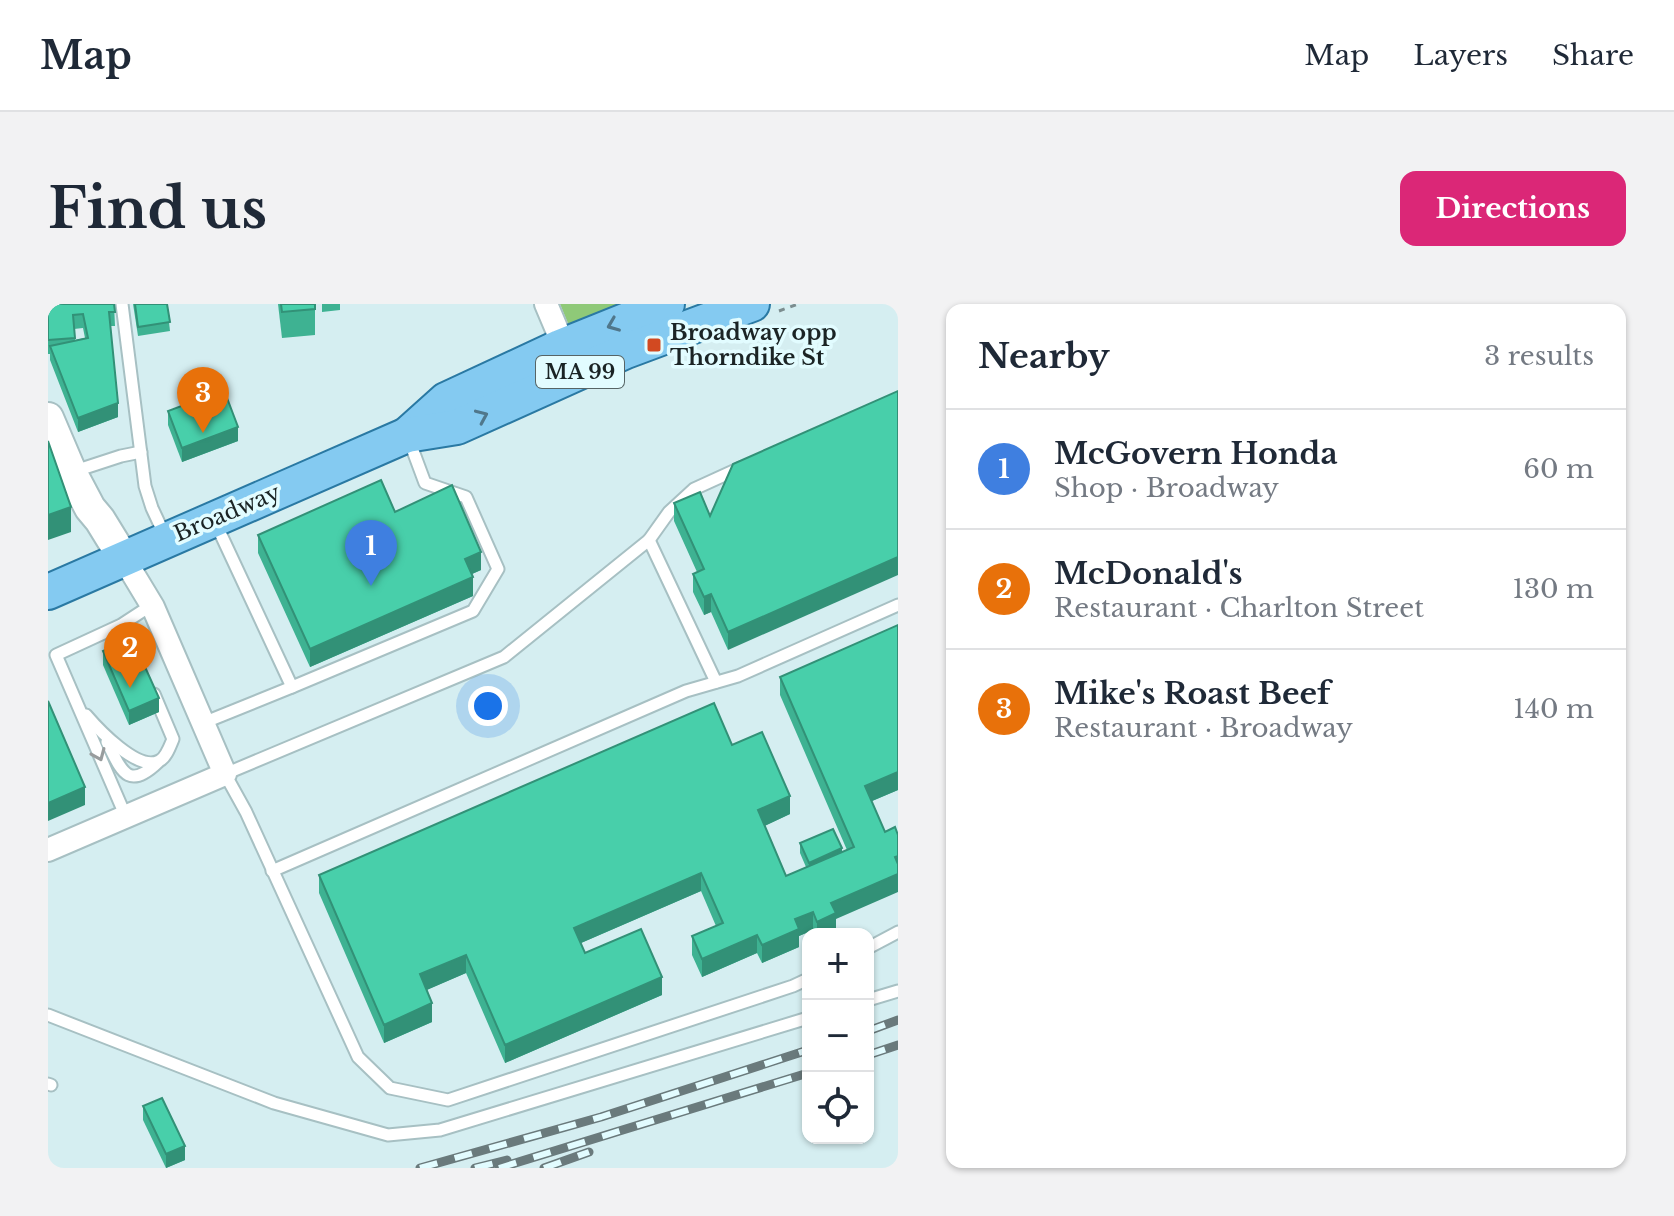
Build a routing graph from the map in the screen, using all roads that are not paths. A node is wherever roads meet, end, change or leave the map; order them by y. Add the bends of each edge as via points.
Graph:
1 (122, 304) edge
2 (546, 304) edge
3 (667, 304) edge
4 (752, 304) edge
5 (560, 347) junction
6 (49, 426) edge
7 (407, 435) junction
8 (141, 452) junction
9 (752, 463) edge
10 (71, 472) junction
11 (214, 520) junction
12 (167, 540) junction
13 (649, 540) junction
14 (124, 559) junction
15 (48, 592) edge
16 (898, 605) edge
17 (153, 607) junction
18 (103, 633) junction
19 (125, 638) edge
20 (148, 679) edge
21 (716, 682) junction
22 (292, 687) junction
23 (78, 705) junction
24 (203, 723) junction
25 (105, 738) junction
26 (158, 762) junction
27 (225, 774) junction
28 (126, 817) junction
29 (48, 850) edge
30 (272, 871) junction
31 (898, 932) edge
32 (874, 945) edge
33 (802, 982) edge
34 (898, 991) edge
35 (874, 998) edge
36 (48, 1015) edge
37 (802, 1020) edge

1 - 8 lane
2 - 5 street
3 -> 5 main road, Broadway / MA 99
7 -> 4 main road, Broadway / MA 99 via 457,427 626,351
5 - 7 main road, Broadway / MA 99 via 446,400
6 - 10 main road
7 - 11 main road, Broadway / MA 99
7 - 22 lane via 425,483 466,497 498,569 473,611
8 - 10 lane
8 - 12 lane via 148,497
9 - 13 lane via 694,489
10 - 14 main road
11 - 12 main road, Broadway / MA 99
11 - 22 lane
12 - 14 main road, Broadway / MA 99
13 - 21 lane
13 - 27 lane via 504,657
14 - 15 main road, Broadway / MA 99
14 - 17 street
16 - 21 lane
17 - 18 lane
17 - 24 street
18 - 19 lane
18 - 23 lane via 56,655
20 - 26 lane via 173,739
21 - 30 lane
22 - 24 lane
23 - 25 lane
23 -> 28 lane
24 - 27 street
25 - 26 lane via 129,754
25 - 26 lane via 130,776 149,771
27 - 28 street
27 - 30 lane
28 - 29 street
30 - 33 lane via 358,1057 390,1088 448,1100
31 - 32 lane
34 - 35 lane
36 - 37 lane via 274,1103 388,1135 440,1130

